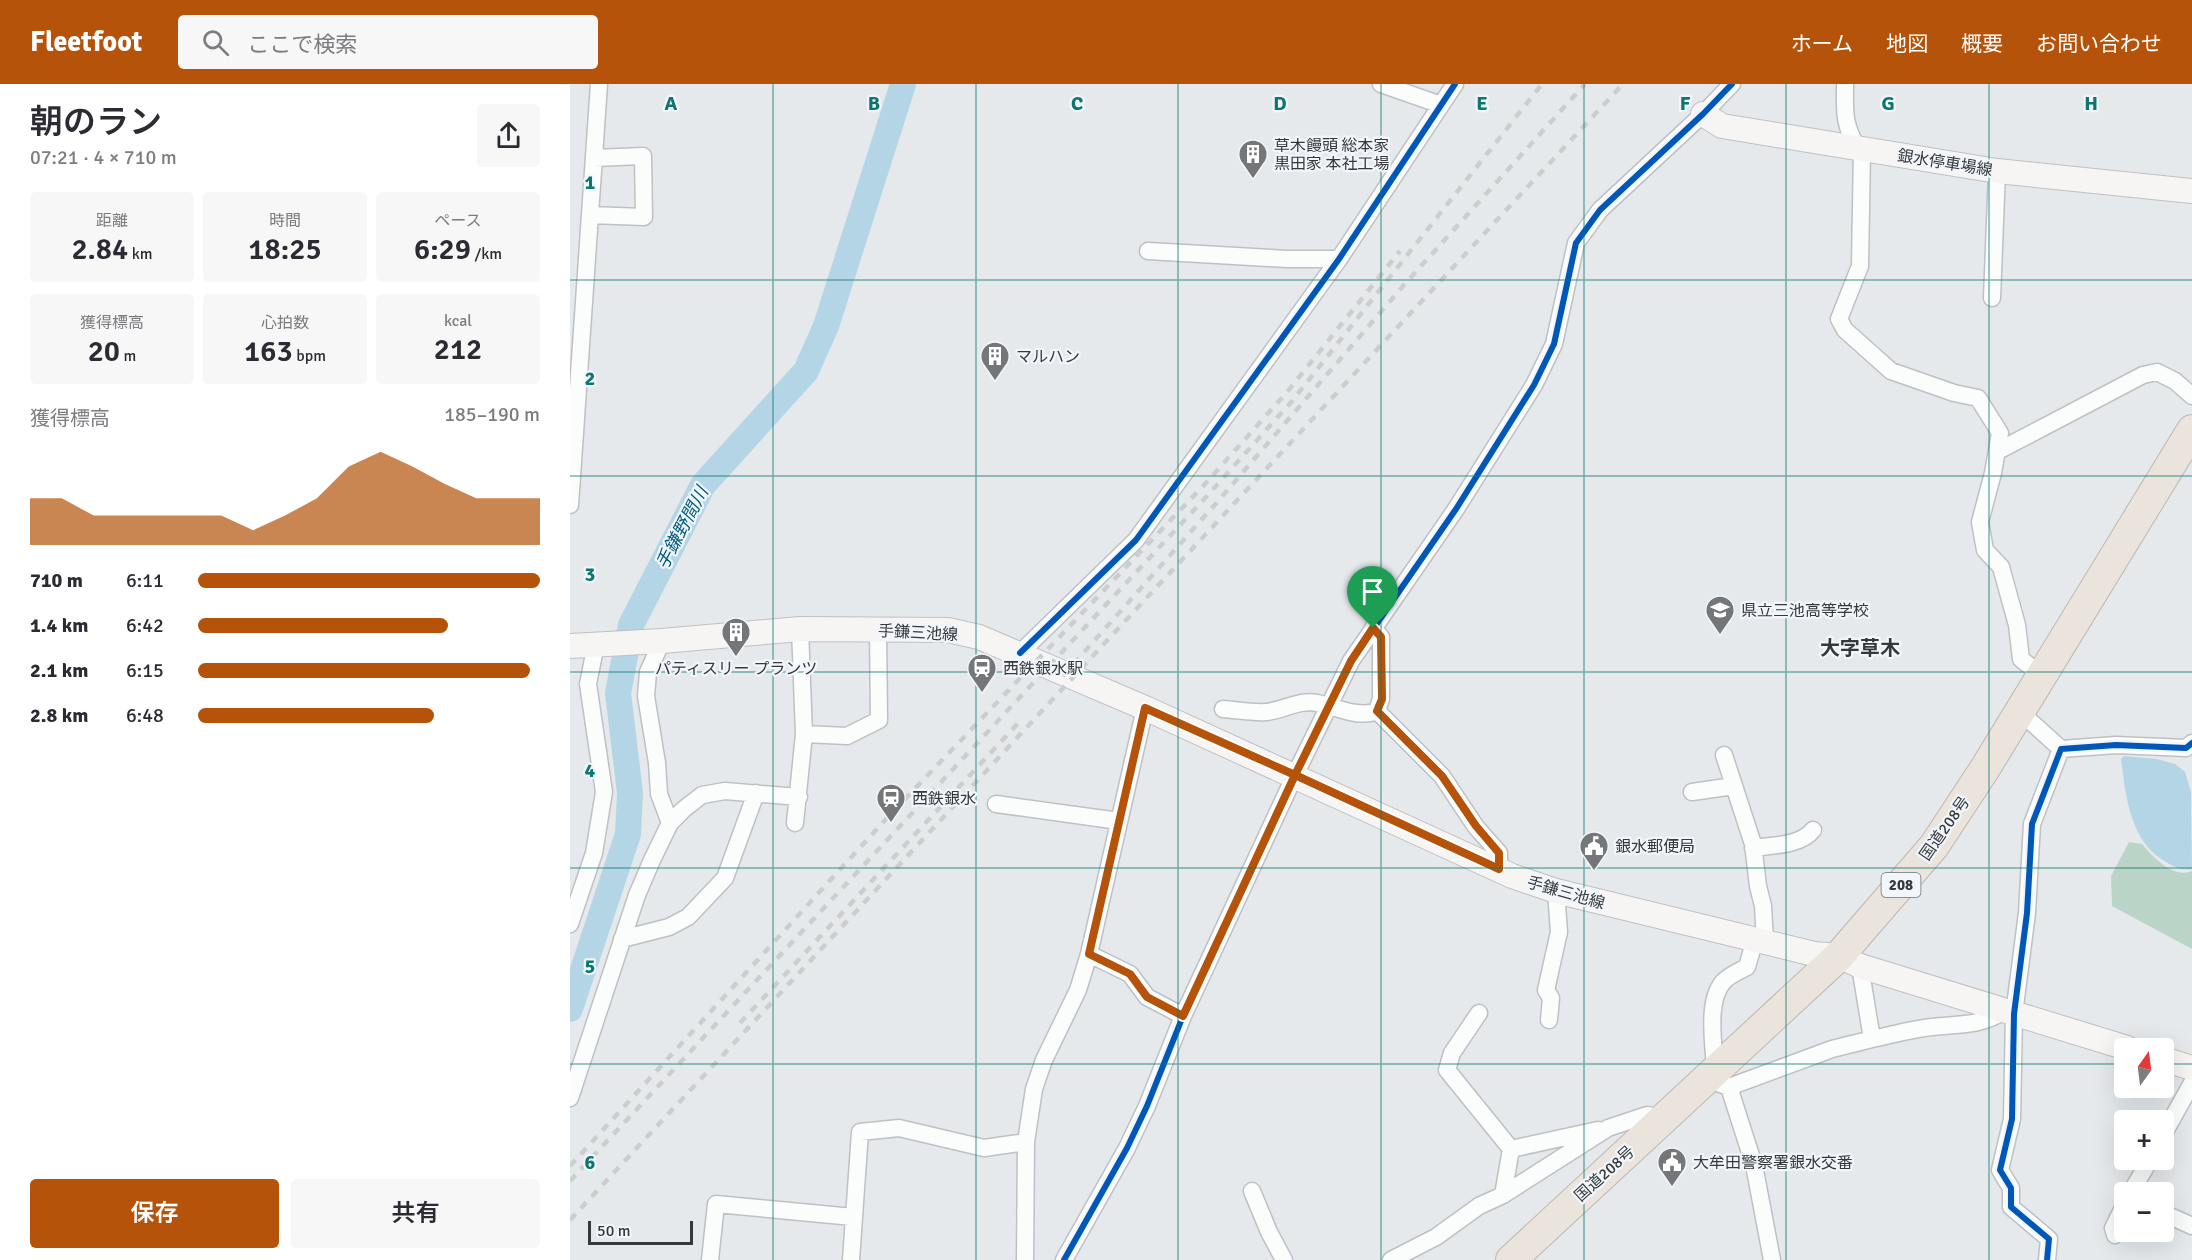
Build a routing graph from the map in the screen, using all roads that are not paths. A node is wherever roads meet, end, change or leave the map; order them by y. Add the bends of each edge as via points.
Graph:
1 (599, 84) edge
2 (1381, 84) edge
3 (1455, 84) edge
4 (1732, 84) edge
5 (1845, 84) edge
6 (1441, 105) junction
7 (1703, 114) junction
8 (1859, 149) junction
9 (594, 158) junction
10 (1997, 171) junction
11 (2192, 190) edge
12 (590, 215) junction
13 (1148, 251) dead end
14 (1339, 259) junction
15 (1992, 298) dead end
16 (2192, 396) edge
17 (2192, 430) edge
18 (1998, 451) junction
19 (570, 505) edge
20 (1373, 628) junction
21 (800, 629) junction
22 (878, 629) junction
23 (662, 641) junction
24 (596, 644) junction
25 (570, 646) edge
26 (1020, 653) junction
27 (2041, 675) junction
28 (1329, 706) junction
29 (1145, 708) junction
30 (1223, 710) dead end
31 (1377, 711) junction
32 (2019, 711) junction
33 (804, 734) junction
34 (2192, 743) edge
35 (2061, 749) junction
36 (1724, 755) dead end
37 (1295, 775) junction
38 (1734, 786) junction
39 (1692, 792) dead end
40 (756, 793) junction
41 (799, 796) junction
42 (996, 804) dead end
43 (1119, 821) junction
44 (670, 823) junction
45 (795, 823) dead end
46 (1813, 830) dead end
47 (1753, 848) junction
48 (1499, 869) junction
49 (1556, 891) junction
50 (570, 924) edge
51 (622, 939) junction
52 (1760, 940) junction
53 (1089, 954) junction
54 (1850, 961) junction
55 (1479, 1013) dead end
56 (2009, 1013) junction
57 (1183, 1016) junction
58 (1549, 1020) dead end
59 (1872, 1040) junction
60 (2114, 1044) edge
61 (2174, 1062) edge
62 (2192, 1068) edge
63 (1716, 1079) junction
64 (2192, 1083) edge
65 (570, 1098) edge
66 (2174, 1115) edge
67 (1665, 1119) junction
68 (1608, 1128) junction
69 (1026, 1142) junction
70 (1510, 1149) junction
71 (1252, 1191) dead end
72 (1503, 1195) junction
73 (853, 1217) junction
74 (2174, 1218) edge
75 (2192, 1227) edge
76 (710, 1260) edge
77 (851, 1260) edge
78 (1025, 1260) edge
79 (1064, 1260) edge
80 (1284, 1260) edge
81 (1391, 1260) edge
82 (1511, 1260) edge
83 (1772, 1260) edge
84 (2047, 1260) edge

1 - 9 street
2 - 6 street
3 - 6 street
4 - 7 street
5 - 8 street via 1847,130
6 - 14 street
7 - 8 main road, 銀水停車場線 via 1722,126
7 - 20 street via 1600,210 1576,243 1554,344 1534,385 1456,509
8 - 10 main road, 銀水停車場線
8 - 18 street via 1860,266 1839,319 1845,330 1891,371 1978,398 2000,433
9 - 12 street
9 - 12 street via 642,156 644,217
10 - 11 main road, 銀水停車場線
10 - 15 street
12 - 19 street
13 - 14 street
14 - 26 street via 1136,540
16 - 18 street via 2157,372 2143,375
17 - 27 highway, 国道208号 / 208
18 - 27 street via 1980,522 1985,550 2001,567 2017,625 2021,659
20 - 28 street
20 - 31 street via 1381,637 1382,699
21 - 22 main road, 手鎌三池線
21 - 23 main road, 手鎌三池線
21 - 33 street
22 - 26 main road, 手鎌三池線 via 948,630
22 - 33 street via 879,720 848,736
23 - 24 main road, 手鎌三池線
23 - 44 street via 648,672 646,696 659,794
24 - 25 main road, 手鎌三池線
24 - 50 street via 588,684 604,792 594,853
26 - 29 main road, 手鎌三池線
27 - 32 highway, 国道208号 / 208
28 - 30 street via 1315,702 1266,712
28 - 31 street via 1355,712
28 - 37 street
29 - 37 main road, 手鎌三池線
29 - 43 street
31 - 48 street via 1442,776 1499,853
32 - 35 street
32 - 54 highway, 国道208号 / 208 via 1934,846
33 - 41 street
34 - 35 street via 2186,748 2116,745
35 - 56 street via 2032,824 2027,913
36 - 38 street
37 - 48 main road, 手鎌三池線
37 - 57 street
38 - 39 street
38 - 47 street
40 - 41 street
40 - 44 street via 725,791 702,795
40 - 51 street via 725,878 688,917 669,927
41 - 45 street
42 - 43 street
43 - 53 street
44 - 51 street via 644,877
46 - 47 street via 1794,842
47 - 52 street via 1763,906
48 - 49 main road, 手鎌三池線
49 - 52 main road, 手鎌三池線
49 - 58 street via 1559,932 1546,990 1551,998
51 - 65 street
52 - 54 main road, 手鎌三池線
52 - 63 street via 1747,967 1724,981 1716,992 1712,1007
53 - 57 street via 1130,974 1147,997
53 - 69 street via 1078,990 1034,1089
54 - 56 main road, 手鎌三池線
54 - 59 street
54 - 63 highway, 国道208号 / 208
55 - 70 street via 1452,1053 1447,1070
56 - 59 street via 1967,1025 1931,1027
56 - 60 main road, 手鎌三池線
56 - 84 street via 2012,1119 2000,1170 2011,1188 2010,1207 2049,1239
57 - 79 street via 1127,1148
59 - 63 street
61 - 62 main road
63 - 67 highway, 国道208号 / 208
63 - 83 street via 1754,1165
64 - 66 street
67 - 68 street via 1647,1115
67 - 82 highway, 国道208号 / 208
68 - 70 street
68 - 72 street
69 - 73 street via 984,1148 899,1128 860,1132
69 - 78 street
70 - 72 street
71 - 80 street
72 - 81 street
73 - 76 street via 716,1204
73 - 77 street
74 - 75 street

